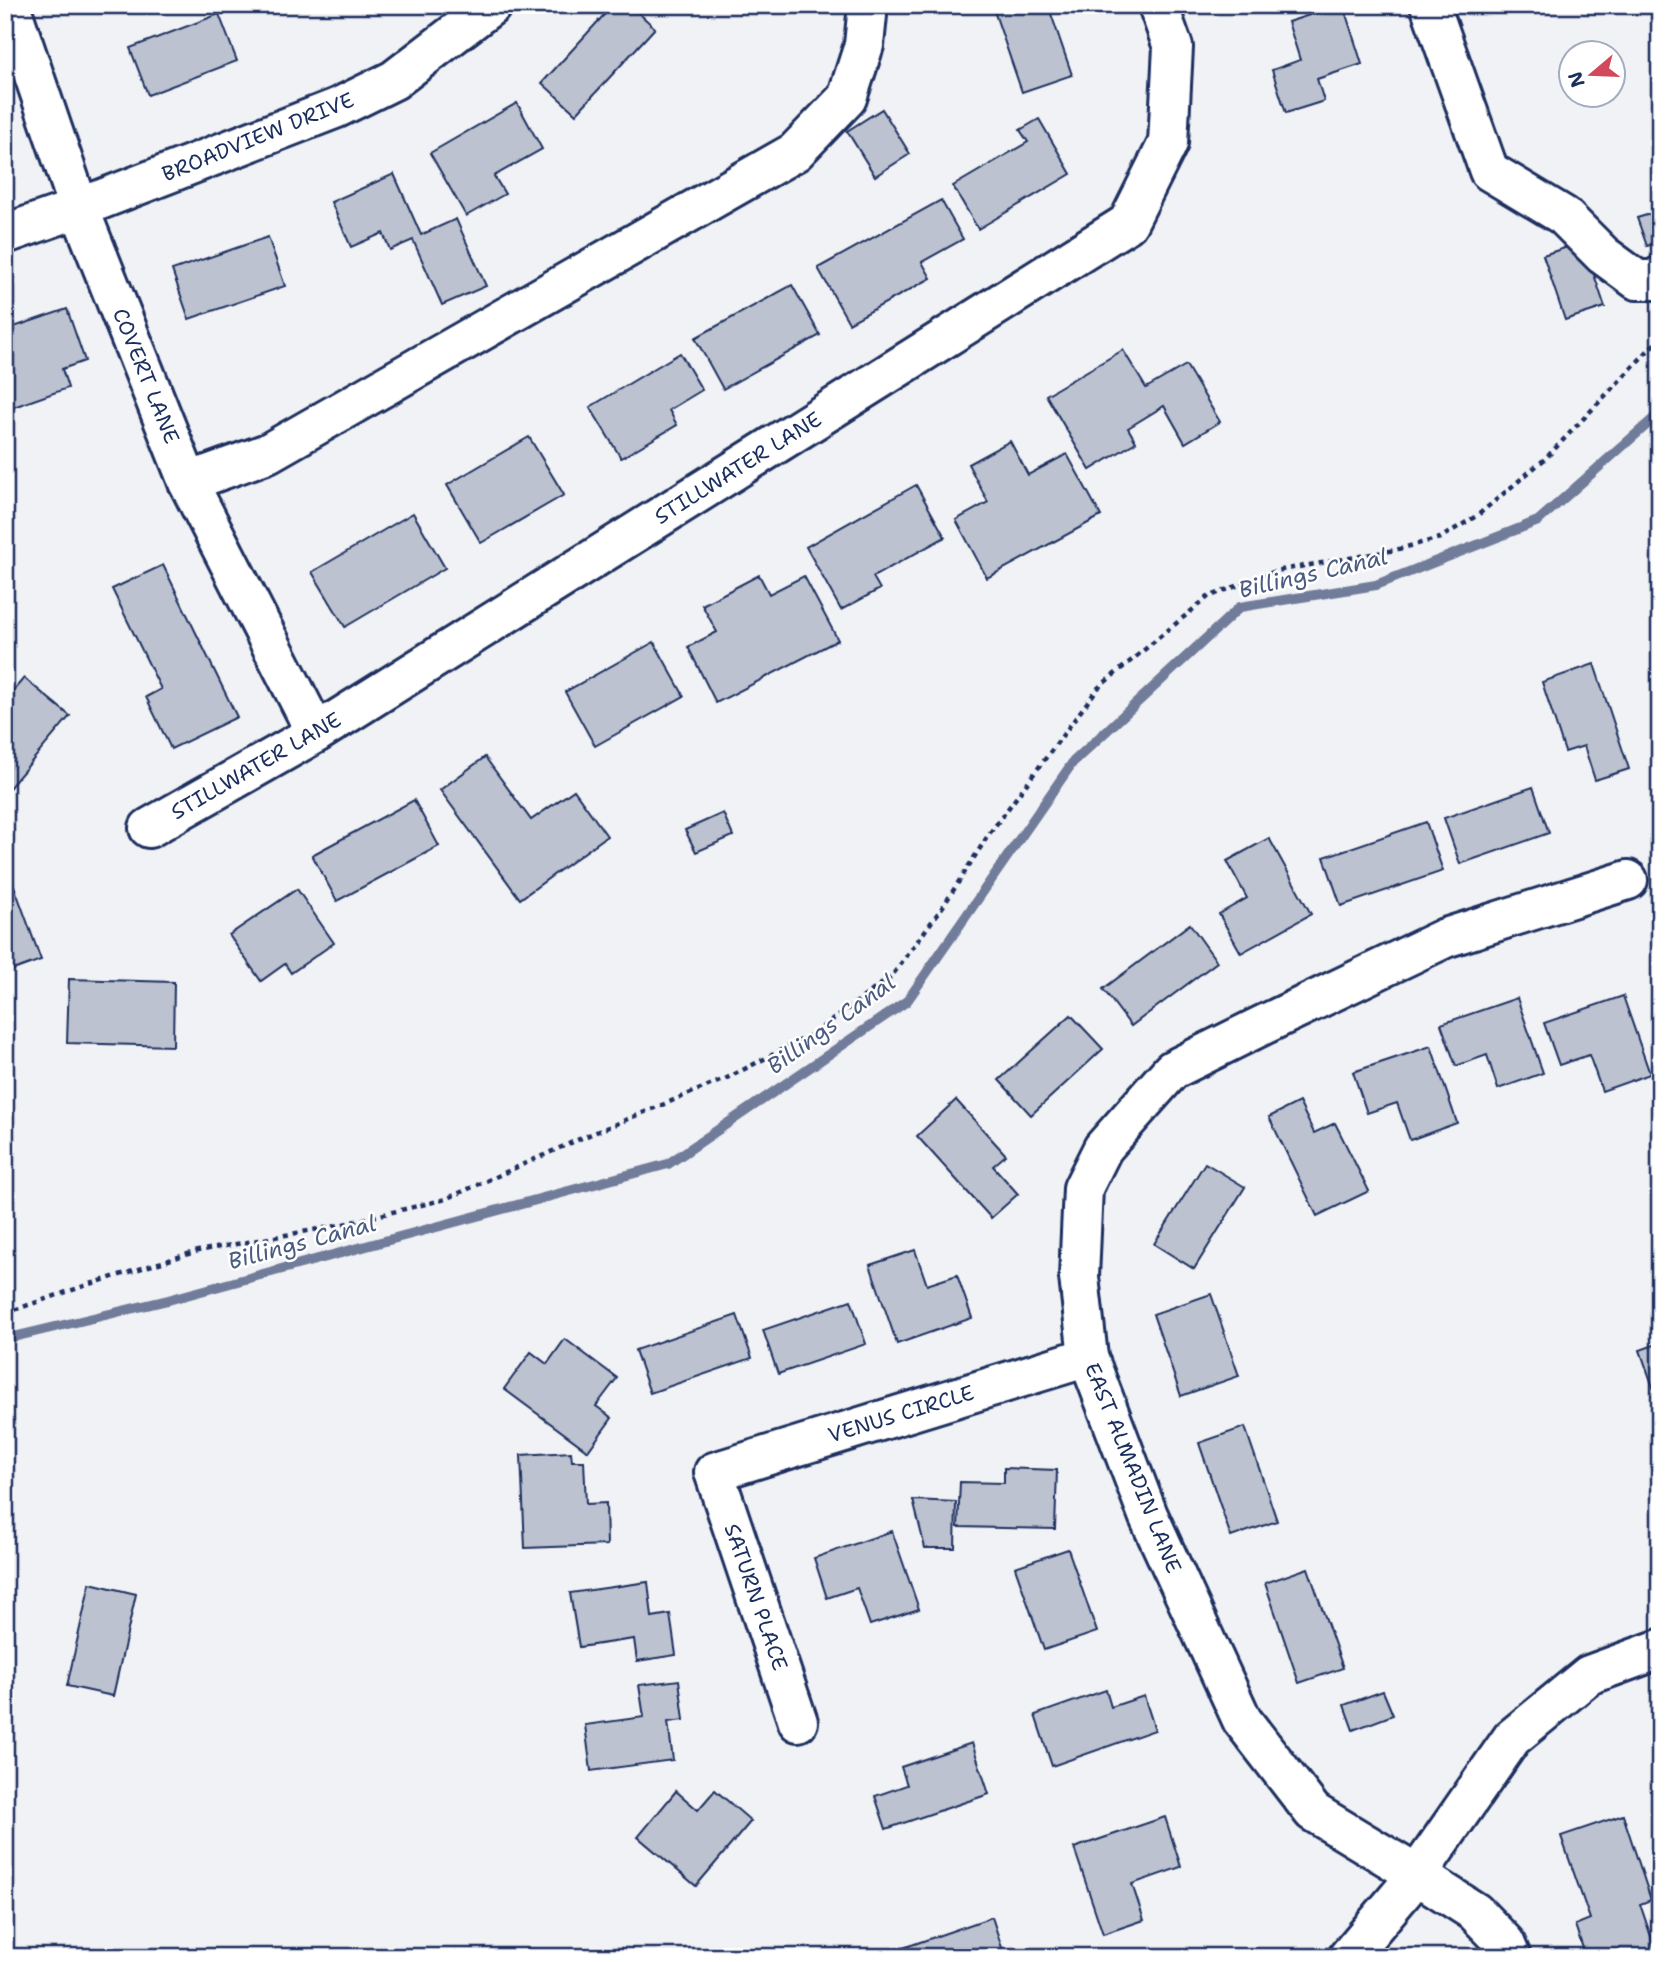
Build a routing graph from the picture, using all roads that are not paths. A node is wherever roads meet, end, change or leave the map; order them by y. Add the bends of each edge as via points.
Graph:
1 (10, 5) edge
2 (492, 5) edge
3 (868, 5) edge
4 (1158, 5) edge
5 (1430, 5) edge
6 (79, 208) junction
7 (5, 234) edge
8 (1660, 276) edge
9 (188, 482) junction
10 (316, 733) junction
11 (149, 828) dead end
12 (1628, 880) dead end
13 (1088, 1357) junction
14 (713, 1472) joint
15 (1660, 1649) edge
16 (798, 1722) dead end
17 (1417, 1874) junction
18 (1348, 1957) edge
19 (1511, 1957) edge

1 - 6 street, COVERT LANE
2 - 6 street, BROADVIEW DRIVE via 394,80 337,108
3 - 9 street via 864,45 847,98 795,152 268,453
4 - 10 street, STILLWATER LANE via 1173,47 1168,143 1128,223
5 - 8 street via 1489,171 1564,216 1603,255 1637,280
6 - 7 street, BROADVIEW DRIVE
6 - 9 street, COVERT LANE
9 - 10 street, COVERT LANE
10 - 11 street, STILLWATER LANE
12 - 13 street, EAST ALMADIN LANE via 1445,938 1172,1070 1103,1148 1083,1188 1079,1277
13 - 14 street, VENUS CIRCLE
13 - 17 street, EAST ALMADIN LANE via 1148,1515 1242,1720 1313,1812
14 - 16 street, SATURN PLACE
15 - 17 street via 1589,1675 1512,1738
17 - 18 street
17 - 19 street, EAST ALMADIN LANE via 1475,1912 1505,1942

